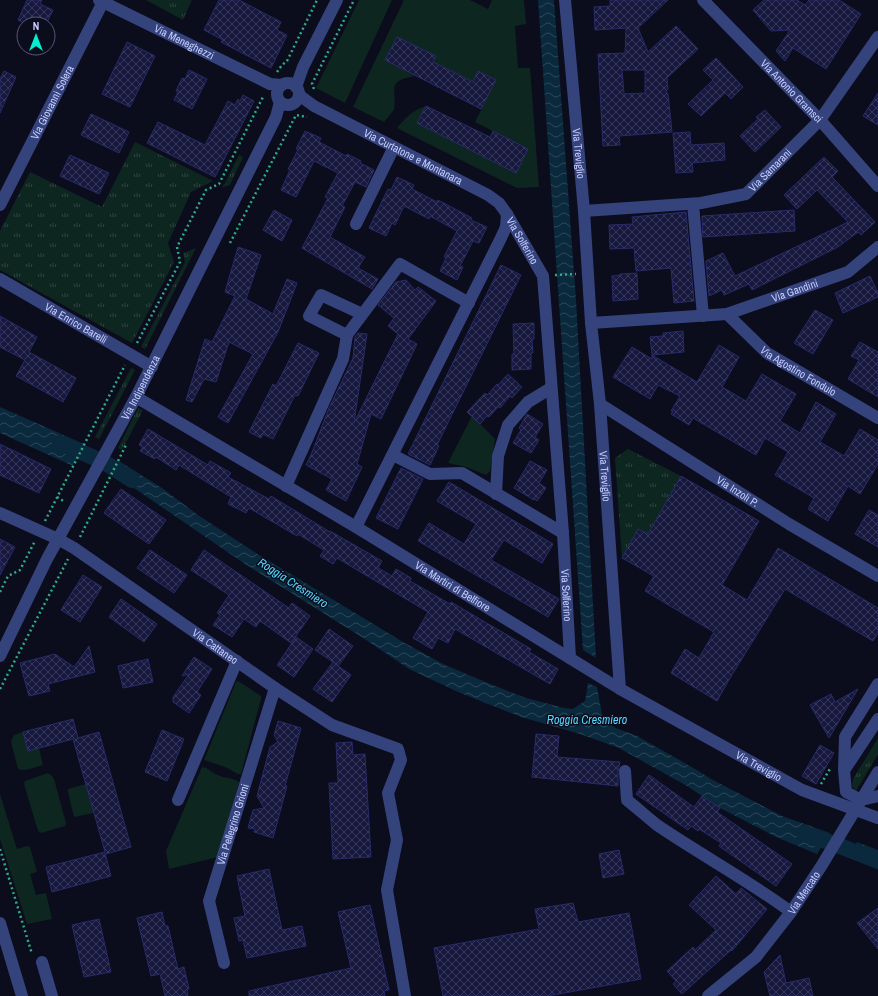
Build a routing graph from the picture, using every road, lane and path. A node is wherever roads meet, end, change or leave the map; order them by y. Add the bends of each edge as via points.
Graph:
1 (317, 0) edge
2 (337, 0) edge
3 (354, 0) edge
4 (565, 0) edge
5 (703, 0) edge
6 (102, 1) edge
7 (878, 37) edge
8 (270, 84) junction
9 (289, 94) junction
10 (314, 106) junction
11 (820, 120) junction
12 (394, 147) junction
13 (878, 186) edge
14 (693, 204) junction
15 (0, 205) edge
16 (584, 211) junction
17 (507, 214) junction
18 (356, 224) dead end
19 (878, 247) edge
20 (227, 248) dead end
21 (588, 273) junction
22 (543, 276) junction
23 (0, 279) edge
24 (469, 303) junction
25 (362, 314) junction
26 (726, 314) junction
27 (703, 316) junction
28 (591, 323) junction
29 (347, 335) junction
30 (130, 355) junction
31 (152, 367) junction
32 (551, 388) junction
33 (136, 397) junction
34 (600, 404) junction
35 (878, 418) edge
36 (128, 443) dead end
37 (392, 455) junction
38 (71, 470) dead end
39 (286, 486) junction
40 (496, 494) junction
41 (0, 512) edge
42 (356, 527) junction
43 (563, 533) junction
44 (58, 539) junction
45 (74, 548) junction
46 (878, 576) edge
47 (0, 656) edge
48 (570, 658) junction
49 (237, 661) junction
50 (878, 684) edge
51 (275, 688) junction
52 (0, 689) edge
53 (620, 689) junction
54 (878, 719) edge
55 (844, 770) junction
56 (625, 771) dead end
57 (878, 772) edge
58 (878, 796) edge
59 (178, 800) dead end
60 (858, 805) junction
61 (878, 818) edge
62 (0, 849) edge
63 (791, 912) junction
64 (0, 923) edge
65 (38, 961) joint
66 (224, 963) dead end
67 (22, 996) edge
68 (52, 996) edge
69 (405, 996) edge
70 (708, 996) edge

1 - 8 path via 287,61
2 - 9 street, Via Indipendenza
3 - 10 path via 312,84 315,92 320,94
4 - 16 street, Via Treviglio
5 - 11 street, Via Antonio Gramsci
6 - 8 street, Via Meneghezzi
6 - 15 street, Via Giovanni Solera
7 - 11 street, Via Samarani
8 - 9 street
8 - 30 path via 219,184 206,190 183,234 177,247 180,262
9 - 10 street, Via Curtatone e Montanara
9 - 31 street, Via Indipendenza
10 - 12 street, Via Curtatone e Montanara
10 - 20 path via 307,117 296,115
11 - 13 street, Via Antonio Gramsci
11 - 14 street, Via Samarani via 746,194
12 - 17 street, Via Curtatone e Montanara via 488,195 499,203
12 - 18 street
14 - 16 street, Via Samarani
14 - 27 street
16 - 21 street, Via Treviglio
17 - 22 street, Via Solferino
17 - 24 street, Via Solferino via 506,227
19 - 26 street, Via Gandini via 848,272
21 - 22 path
21 - 28 street, Via Treviglio
22 - 32 street, Via Solferino
23 - 30 street, Via Enrico Barelli
24 - 25 street via 400,264
24 - 37 street, Via Solferino
25 - 29 street
25 - 29 street via 321,295 309,316
26 - 27 street, Via Gandini
26 - 35 street, Via Agostino Fondulo via 767,353
27 - 28 street, Via Gandini
28 - 34 street, Via Treviglio
29 - 39 street via 343,359
30 - 31 street, Via Enrico Barelli
30 - 38 path
31 - 33 street, Via Indipendenza
32 - 40 street via 528,402 508,425 498,456
32 - 43 street, Via Solferino
33 - 39 street, Via Martiri di Belfiore
33 - 44 street, Via Indipendenza
34 - 46 street, Via Inzoli P. via 789,524
34 - 53 street, Via Treviglio
36 - 45 path
37 - 40 street via 430,474 462,473
37 - 42 street, Via Solferino
39 - 42 street, Via Martiri di Belfiore
40 - 43 street
41 - 44 street, Via Cattaneo
42 - 48 street, Via Martiri di Belfiore
43 - 48 street, Via Solferino
44 - 45 street, Via Cattaneo
44 - 47 street, Via Indipendenza
45 - 49 street, Via Cattaneo
45 - 52 path
48 - 53 street, Via Martiri di Belfiore
49 - 51 street, Via Cattaneo
49 - 59 street
50 - 55 street via 845,737
51 - 66 street, Via Pellegrino Grioni via 209,901
51 - 69 street, Via Cattaneo via 332,725 398,749 400,760 388,793 397,840 387,890
53 - 60 street, Via Treviglio via 802,790
54 - 55 street
55 - 60 street via 846,792
56 - 63 street via 627,800 656,824
57 - 60 street, Via Mercato
58 - 60 street
60 - 61 street
60 - 63 street, Via Mercato
62 - 65 path
63 - 70 street, Via Mercato via 756,956
64 - 67 street
65 - 68 street

